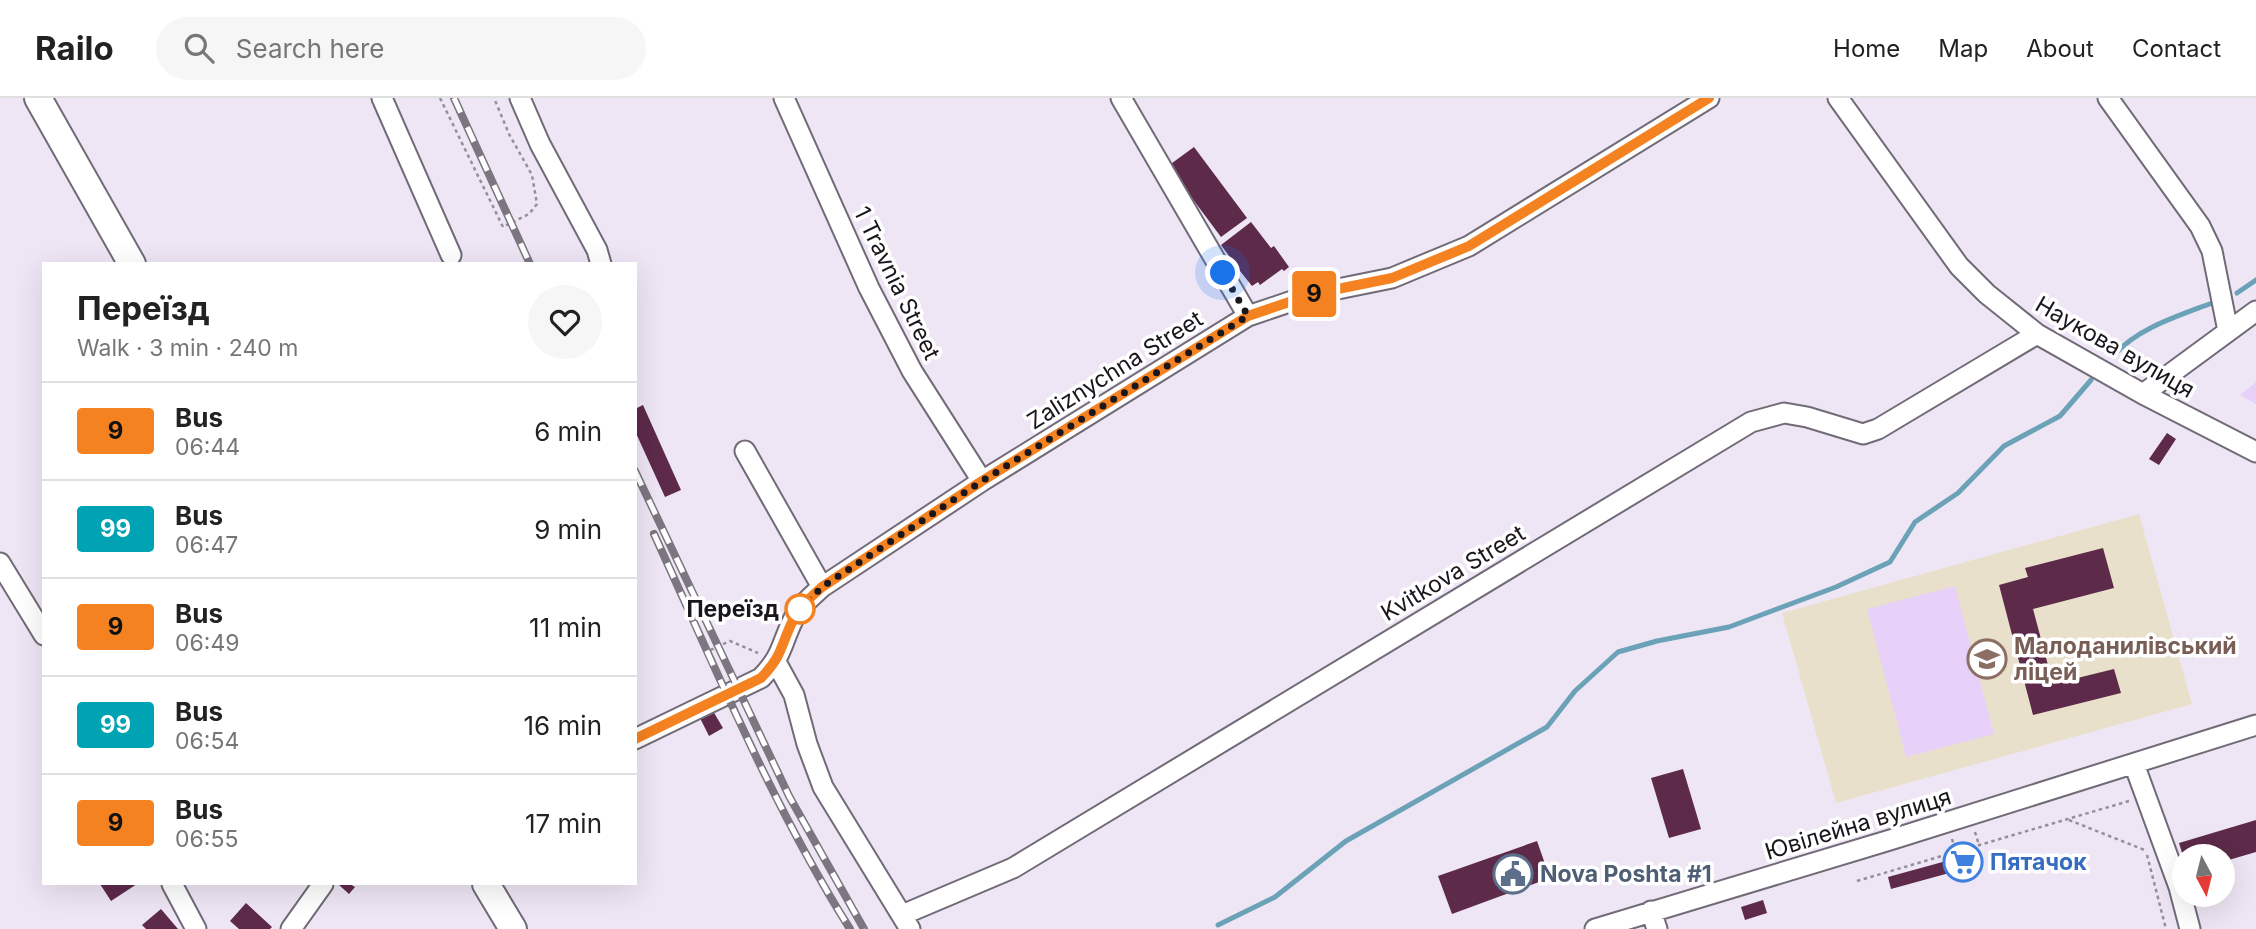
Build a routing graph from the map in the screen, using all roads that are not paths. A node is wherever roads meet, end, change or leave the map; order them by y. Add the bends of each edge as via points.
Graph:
1 (38, 98) edge
2 (382, 98) edge
3 (520, 98) edge
4 (784, 98) edge
5 (1121, 98) edge
6 (1709, 98) edge
7 (1838, 98) edge
8 (2108, 98) edge
9 (451, 255) dead end
10 (131, 262) edge
11 (600, 262) edge
12 (2256, 311) edge
13 (1248, 316) junction
14 (2228, 331) junction
15 (2037, 334) junction
16 (2143, 394) junction
17 (746, 451) dead end
18 (2256, 452) edge
19 (982, 481) junction
20 (0, 563) edge
21 (822, 587) junction
22 (42, 632) edge
23 (776, 663) junction
24 (2256, 726) edge
25 (637, 738) edge
26 (2134, 764) junction
27 (173, 885) edge
28 (322, 885) edge
29 (487, 885) edge
30 (1654, 920) edge
31 (906, 922) edge
32 (196, 929) edge
33 (291, 929) edge
34 (513, 929) edge
35 (1595, 929) edge
36 (2190, 929) edge

1 - 10 main road
2 - 9 street
3 - 11 street
4 - 19 street, 1 Travnia Street via 869,288 912,371
5 - 13 street
6 - 13 street, Zaliznychna Street via 1469,246 1392,278 1313,294
7 - 15 street, Наукова вулиця via 1959,266
8 - 14 street via 2200,226 2212,251
12 - 14 street
13 - 19 street, Zaliznychna Street
14 - 16 street
15 - 16 street, Наукова вулиця
15 - 31 street, Kvitkova Street via 1863,435 1784,413 1751,422 1013,868
16 - 18 street, Наукова вулиця
17 - 21 street
19 - 21 street, Zaliznychna Street
20 - 22 street
21 - 23 street, Zaliznychna Street via 793,620
23 - 25 street via 761,678
23 - 31 street via 794,695 823,787
24 - 26 street, Ювілейна вулиця
26 - 30 street, Ювілейна вулиця
26 - 36 street
27 - 32 street
28 - 33 street
29 - 34 main road
30 - 35 street, Ювілейна вулиця

